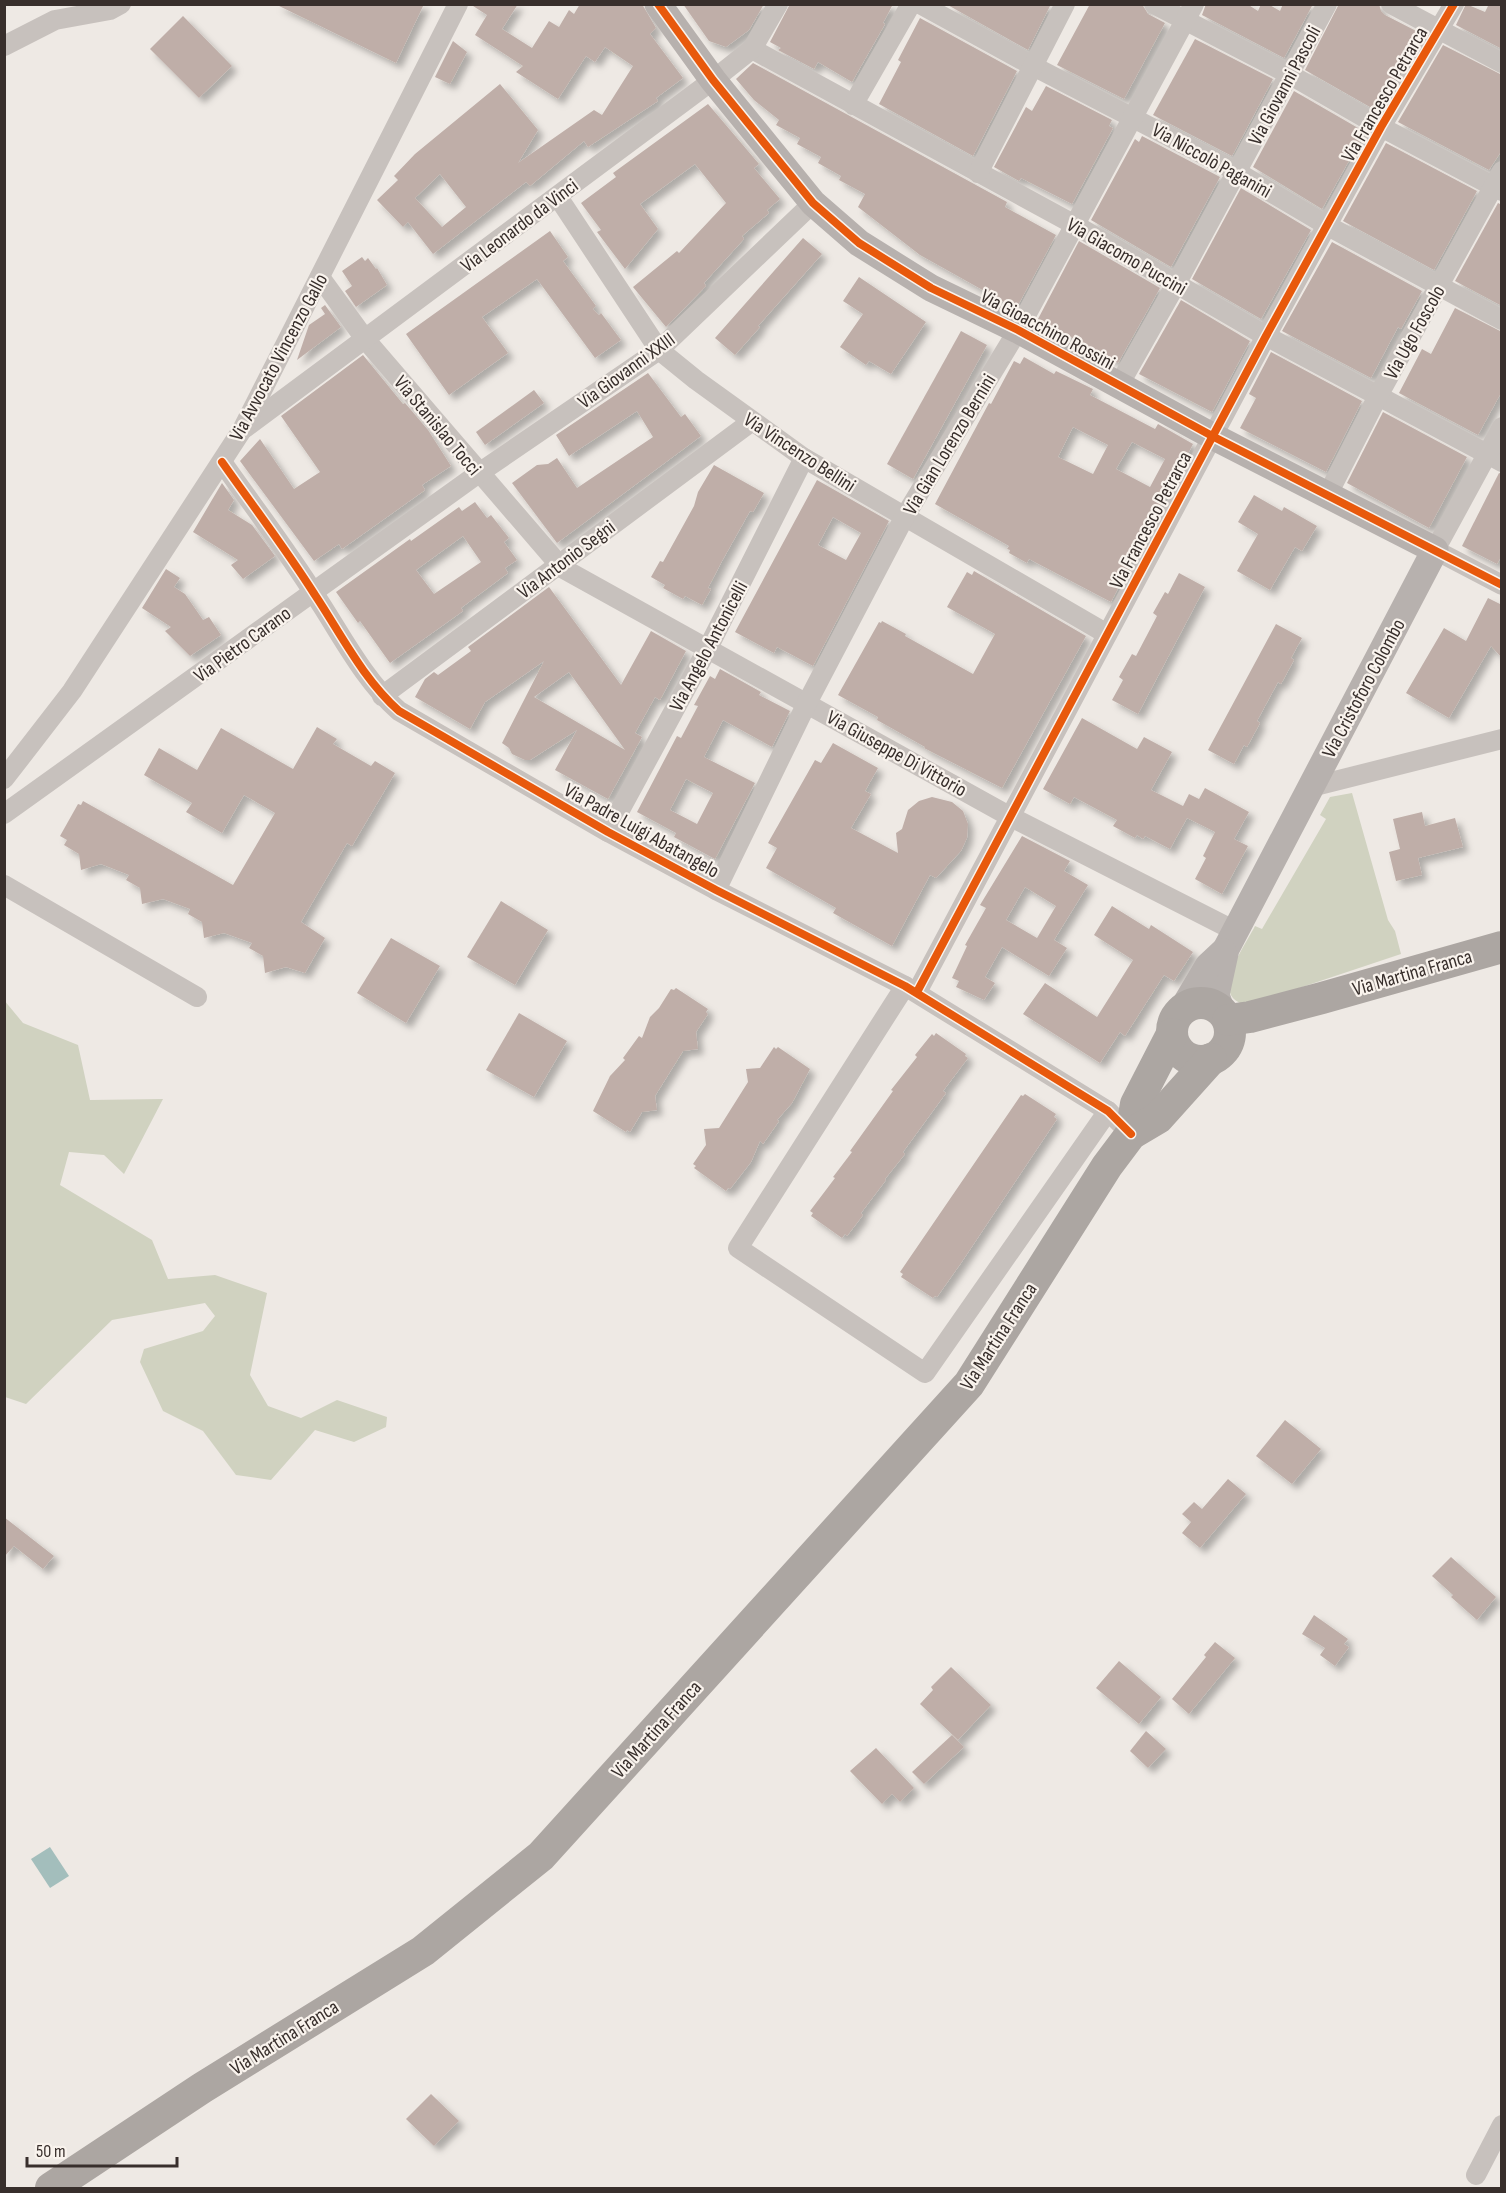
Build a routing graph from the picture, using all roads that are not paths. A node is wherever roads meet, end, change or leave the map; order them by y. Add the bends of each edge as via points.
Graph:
1 (121, 4) edge
2 (458, 4) edge
3 (658, 4) edge
4 (778, 4) edge
5 (911, 4) edge
6 (920, 4) edge
7 (1065, 4) edge
8 (1154, 4) edge
9 (1327, 4) edge
10 (1391, 4) edge
11 (1454, 4) edge
12 (1190, 13) edge
13 (1440, 30) junction
14 (4, 46) edge
15 (752, 49) junction
16 (1502, 63) edge
17 (1033, 66) junction
18 (1289, 74) junction
19 (713, 80) junction
20 (853, 105) junction
21 (1133, 118) junction
22 (1381, 127) junction
23 (1237, 172) junction
24 (978, 173) junction
25 (1498, 183) edge
26 (558, 197) junction
27 (813, 203) junction
28 (1075, 225) junction
29 (1328, 226) junction
30 (320, 277) junction
31 (1176, 284) junction
32 (1439, 286) junction
33 (1502, 320) edge
34 (1018, 330) junction
35 (1266, 336) junction
36 (366, 339) junction
37 (660, 350) junction
38 (1119, 385) junction
39 (1378, 396) junction
40 (751, 422) junction
41 (1502, 427) edge
42 (242, 430) junction
43 (1214, 437) junction
44 (804, 458) junction
45 (1494, 458) edge
46 (222, 462) junction
47 (479, 473) junction
48 (1328, 494) junction
49 (904, 516) junction
50 (1435, 550) junction
51 (561, 566) junction
52 (1502, 585) edge
53 (314, 592) junction
54 (1107, 634) junction
55 (708, 648) junction
56 (382, 696) junction
57 (807, 703) junction
58 (1502, 739) edge
59 (7, 773) edge
60 (1311, 788) junction
61 (4, 814) edge
62 (1009, 816) junction
63 (608, 832) junction
64 (4, 885) edge
65 (716, 890) junction
66 (1231, 940) junction
67 (1502, 947) edge
68 (911, 989) junction
69 (197, 997) dead end
70 (1322, 998) junction
71 (1225, 1016) junction
72 (1177, 1022) junction
73 (1217, 1055) junction
74 (1108, 1111) junction
75 (1131, 1134) junction
76 (1502, 2125) edge
77 (1476, 2175) dead end
78 (51, 2188) edge

1 - 14 street via 110,10 56,20
2 - 30 street, Via Avvocato Vincenzo Gallo
3 - 19 street, Via Gioacchino Rossini
4 - 15 street, Via Leonardo da Vinci
5 - 20 street
6 - 17 street, Via Niccolò Paganini
7 - 17 street
8 - 12 street
9 - 18 street, Via Giovanni Pascoli
10 - 13 street
11 - 13 street, Via Francesco Petrarca
12 - 18 street
12 - 21 street, Via Gian Lorenzo Bernini
13 - 16 street
13 - 22 street, Via Francesco Petrarca
15 - 19 street, Via Leonardo da Vinci
15 - 20 street, Via Giacomo Puccini
17 - 21 street, Via Niccolò Paganini
17 - 24 street
18 - 22 street
18 - 23 street, Via Giovanni Pascoli
19 - 26 street, Via Leonardo da Vinci
19 - 27 street, Via Gioacchino Rossini
20 - 24 street, Via Giacomo Puccini
21 - 23 street, Via Niccolò Paganini
21 - 28 street, Via Gian Lorenzo Bernini
22 - 25 street
22 - 29 street, Via Francesco Petrarca
23 - 29 street, Via Niccolò Paganini
23 - 31 street, Via Giovanni Pascoli
24 - 28 street, Via Giacomo Puccini
25 - 32 street, Via Ugo Foscolo
26 - 36 street, Via Leonardo da Vinci
26 - 37 street, Via Vincenzo Bellini
27 - 34 street, Via Gioacchino Rossini via 859,243 931,288
27 - 37 street, Via Giovanni XXIII
28 - 31 street, Via Giacomo Puccini
28 - 34 street, Via Gian Lorenzo Bernini
29 - 32 street, Via Niccolò Paganini
29 - 35 street, Via Francesco Petrarca
30 - 36 street, Via Stanislao Tocci
30 - 42 street, Via Avvocato Vincenzo Gallo
31 - 35 street, Via Giacomo Puccini
31 - 38 street, Via Giovanni Pascoli
32 - 33 street, Via Niccolò Paganini
32 - 39 street, Via Ugo Foscolo
34 - 38 street, Via Gioacchino Rossini
34 - 49 street, Via Gian Lorenzo Bernini
35 - 39 street, Via Giacomo Puccini
35 - 43 street, Via Francesco Petrarca
36 - 42 street, Via Leonardo da Vinci
36 - 47 street, Via Stanislao Tocci
37 - 40 street, Via Vincenzo Bellini
37 - 47 street, Via Giovanni XXIII
38 - 43 street, Via Gioacchino Rossini
39 - 45 street, Via Giacomo Puccini
39 - 48 street, Via Ugo Foscolo
40 - 44 street, Via Vincenzo Bellini
40 - 51 street, Via Antonio Segni
41 - 45 street, Via Cristoforo Colombo
42 - 46 street, Via Avvocato Vincenzo Gallo
43 - 48 street, Via Gioacchino Rossini
43 - 54 street, Via Francesco Petrarca
44 - 49 street, Via Vincenzo Bellini
44 - 55 street, Via Angelo Antonicelli
45 - 50 street, Via Cristoforo Colombo
46 - 53 street, Via Padre Luigi Abatangelo
46 - 59 street, Via Avvocato Vincenzo Gallo via 72,691
47 - 51 street, Via Stanislao Tocci
47 - 53 street, Via Pietro Carano
48 - 50 street, Via Gioacchino Rossini
49 - 54 street, Via Vincenzo Bellini
49 - 57 street, Via Gian Lorenzo Bernini
50 - 52 street, Via Gioacchino Rossini
50 - 60 street, Via Cristoforo Colombo
51 - 55 street, Via Giuseppe Di Vittorio
51 - 56 street, Via Antonio Segni
53 - 56 street, Via Padre Luigi Abatangelo
53 - 61 street, Via Pietro Carano
54 - 62 street, Via Francesco Petrarca
55 - 57 street, Via Giuseppe Di Vittorio
55 - 63 street, Via Angelo Antonicelli
56 - 63 street, Via Padre Luigi Abatangelo via 399,711
57 - 62 street, Via Giuseppe Di Vittorio
57 - 65 street, Via Gian Lorenzo Bernini
58 - 60 street
60 - 66 street, Via Cristoforo Colombo
62 - 66 street, Via Giuseppe Di Vittorio
62 - 68 street, Via Francesco Petrarca
63 - 65 street, Via Padre Luigi Abatangelo
64 - 69 street
65 - 68 street, Via Padre Luigi Abatangelo
66 - 71 street, Via Cristoforo Colombo via 1216,995
66 - 72 street, Via Cristoforo Colombo via 1208,966
67 - 70 main road, Via Martina Franca
68 - 74 street, Via Padre Luigi Abatangelo
68 - 74 street, Via Francesco Petrarca via 738,1248 925,1373
70 - 71 main road, Via Martina Franca via 1250,1017
70 - 73 main road, Via Martina Franca
71 - 72 main road via 1207,1003 1190,1005
71 - 73 main road via 1230,1035
72 - 73 main road via 1174,1043 1186,1056 1202,1061
72 - 75 main road, Via Martina Franca via 1136,1104
73 - 75 main road, Via Martina Franca via 1158,1118
74 - 75 street, Via Padre Luigi Abatangelo
75 - 78 main road, Via Martina Franca via 969,1384 541,1856 423,1951 202,2088
76 - 77 street

